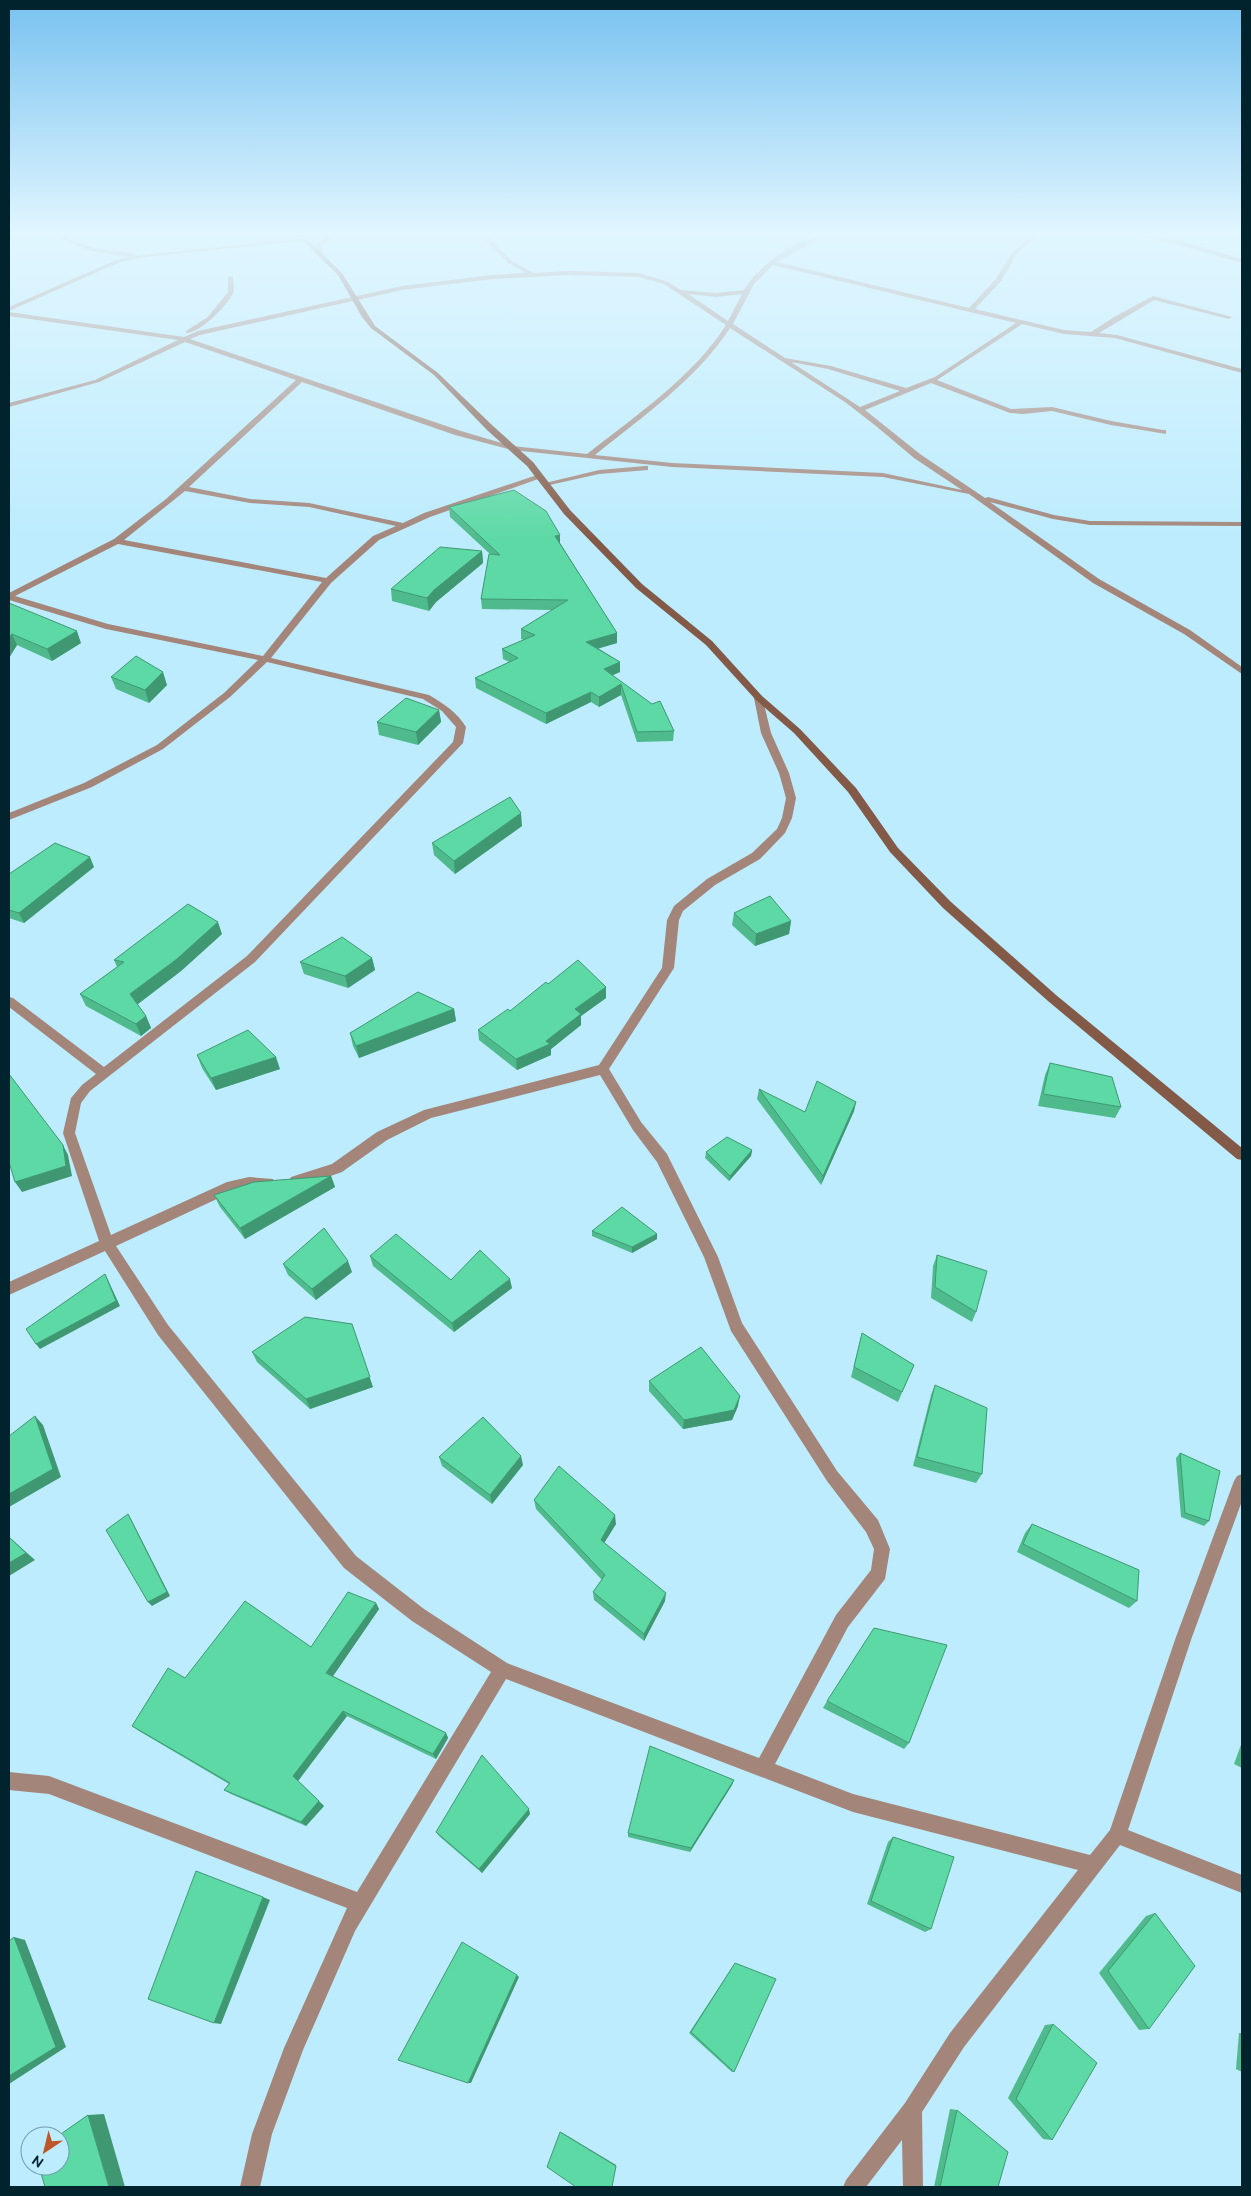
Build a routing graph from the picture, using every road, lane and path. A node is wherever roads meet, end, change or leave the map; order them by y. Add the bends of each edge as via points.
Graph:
1 (170, 337) edge
2 (185, 337) edge
3 (387, 337) edge
4 (720, 337) edge
5 (750, 337) edge
6 (998, 337) edge
7 (1120, 337) edge
8 (180, 339) junction
9 (780, 357) junction
10 (1242, 371) edge
11 (300, 380) junction
12 (932, 381) junction
13 (908, 391) junction
14 (9, 405) edge
15 (859, 410) junction
16 (1163, 432) dead end
17 (512, 448) junction
18 (589, 456) junction
19 (672, 465) junction
20 (543, 481) junction
21 (183, 488) junction
22 (978, 497) junction
23 (1242, 524) edge
24 (401, 525) junction
25 (118, 541) junction
26 (328, 581) junction
27 (9, 597) edge
28 (265, 659) junction
29 (1242, 671) edge
30 (759, 698) junction
31 (9, 817) edge
32 (9, 1001) edge
33 (603, 1069) junction
34 (105, 1074) junction
35 (1242, 1155) edge
36 (107, 1243) junction
37 (9, 1289) edge
38 (1242, 1481) edge
39 (502, 1669) junction
40 (763, 1769) junction
41 (9, 1781) edge
42 (1117, 1835) junction
43 (1093, 1866) junction
44 (1242, 1884) edge
45 (360, 1903) junction
46 (912, 2110) junction
47 (250, 2187) edge
48 (853, 2187) edge
49 (913, 2187) edge

1 - 8 street
2 - 8 street
3 - 17 street via 436,374
4 - 18 street via 678,381
5 - 9 street
6 - 12 street
7 - 10 street
8 - 11 street
8 - 14 street via 97,381
9 - 13 street
9 - 15 street
11 - 17 street
11 - 21 street
12 - 13 street
12 - 16 street via 1010,411 1052,409
13 - 15 street
15 - 22 street via 917,456
17 - 18 street
17 - 20 street
18 - 19 street
19 - 20 street
19 - 22 street via 884,475 942,486
20 - 24 street
20 - 30 street via 588,534 639,586 709,644
21 - 24 street via 250,501 309,505
21 - 25 street
22 - 23 street via 1053,517 1090,522
22 - 29 street via 1096,580 1187,632
24 - 26 street via 376,538
25 - 26 street
25 - 27 street
26 - 28 street
27 - 28 street via 106,626
28 - 31 street via 227,695 160,747 88,785
28 - 34 street via 426,697 456,718 461,727 458,743 251,959
30 - 33 street via 766,733 784,772 791,798 787,818 781,831 756,856 712,882 678,909 673,920 668,968
30 - 35 street via 797,731 846,783 894,850 947,905 1052,998
32 - 34 street
33 - 36 street via 428,1114 382,1136 337,1168 305,1180 250,1182 232,1186
33 - 40 street via 637,1126 662,1158 711,1257 736,1326 832,1476 872,1526 882,1549 879,1573 842,1622
34 - 36 street via 75,1101 69,1133
36 - 37 street
36 - 39 street via 163,1330 350,1562 418,1615
38 - 42 street via 1184,1637
39 - 40 street
39 - 45 street
40 - 43 street via 853,1803
41 - 45 street via 49,1785
42 - 43 street
42 - 44 street
43 - 46 street via 957,2040
45 - 47 street via 294,2048 262,2134
46 - 48 street
46 - 49 street

